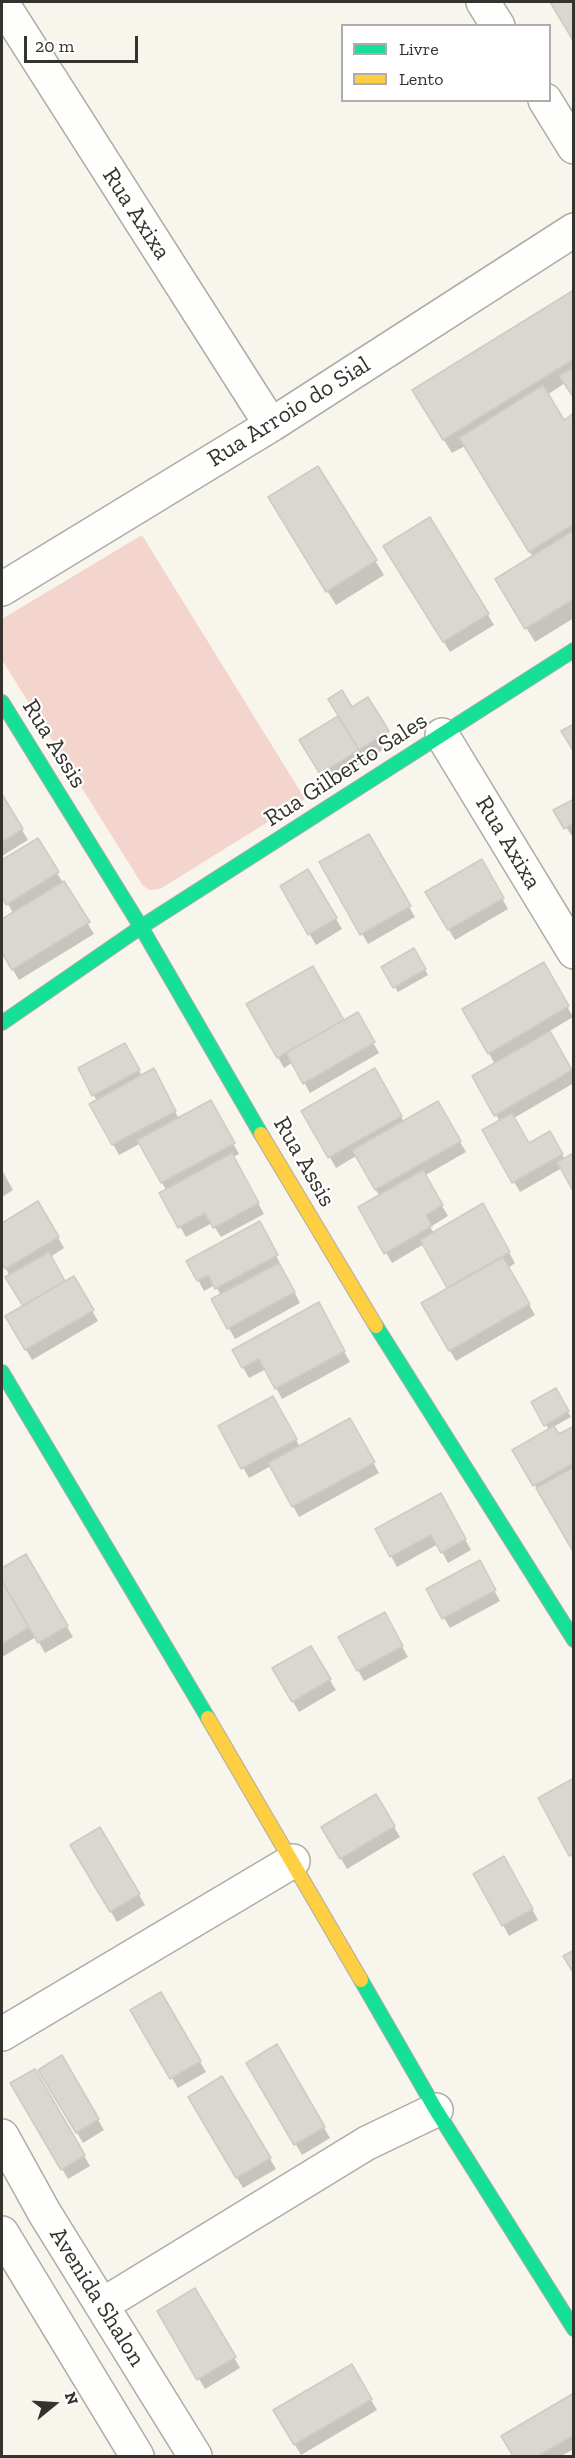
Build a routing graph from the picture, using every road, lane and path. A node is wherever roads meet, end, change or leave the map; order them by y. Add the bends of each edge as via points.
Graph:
1 (483, 2) edge
2 (2, 3) edge
3 (497, 24) edge
4 (545, 102) edge
5 (573, 147) edge
6 (573, 230) edge
7 (271, 425) junction
8 (2, 589) edge
9 (573, 650) edge
10 (2, 702) edge
11 (442, 735) junction
12 (141, 927) junction
13 (573, 952) edge
14 (2, 1023) edge
15 (4, 1383) edge
16 (564, 1604) edge
17 (573, 1640) edge
18 (293, 1861) junction
19 (2, 2034) edge
20 (436, 2110) junction
21 (2, 2136) edge
22 (2, 2233) edge
23 (61, 2240) junction
24 (20, 2264) junction
25 (102, 2305) junction
26 (573, 2329) edge
27 (192, 2456) edge
28 (137, 2457) edge

1 - 3 street
2 - 7 street, Rua Axixa
4 - 5 street
6 - 7 street, Rua Arroio do Sial
7 - 8 street, Rua Arroio do Sial
9 - 11 street, Rua Gilberto Sales
10 - 12 street, Rua Assis
11 - 12 street, Rua Gilberto Sales
11 - 13 street, Rua Axixa
12 - 14 street, Rua Gilberto Sales
12 - 16 street, Rua Assis via 341,1271
15 - 18 street
16 - 17 street, Rua Assis
18 - 19 street
18 - 20 street
20 - 25 street via 367,2144
20 - 26 street
21 - 23 street, Avenida Shalon
22 - 24 street, Avenida Shalon
23 - 24 street
23 - 25 street, Avenida Shalon
24 - 28 street, Avenida Shalon
25 - 27 street, Avenida Shalon

